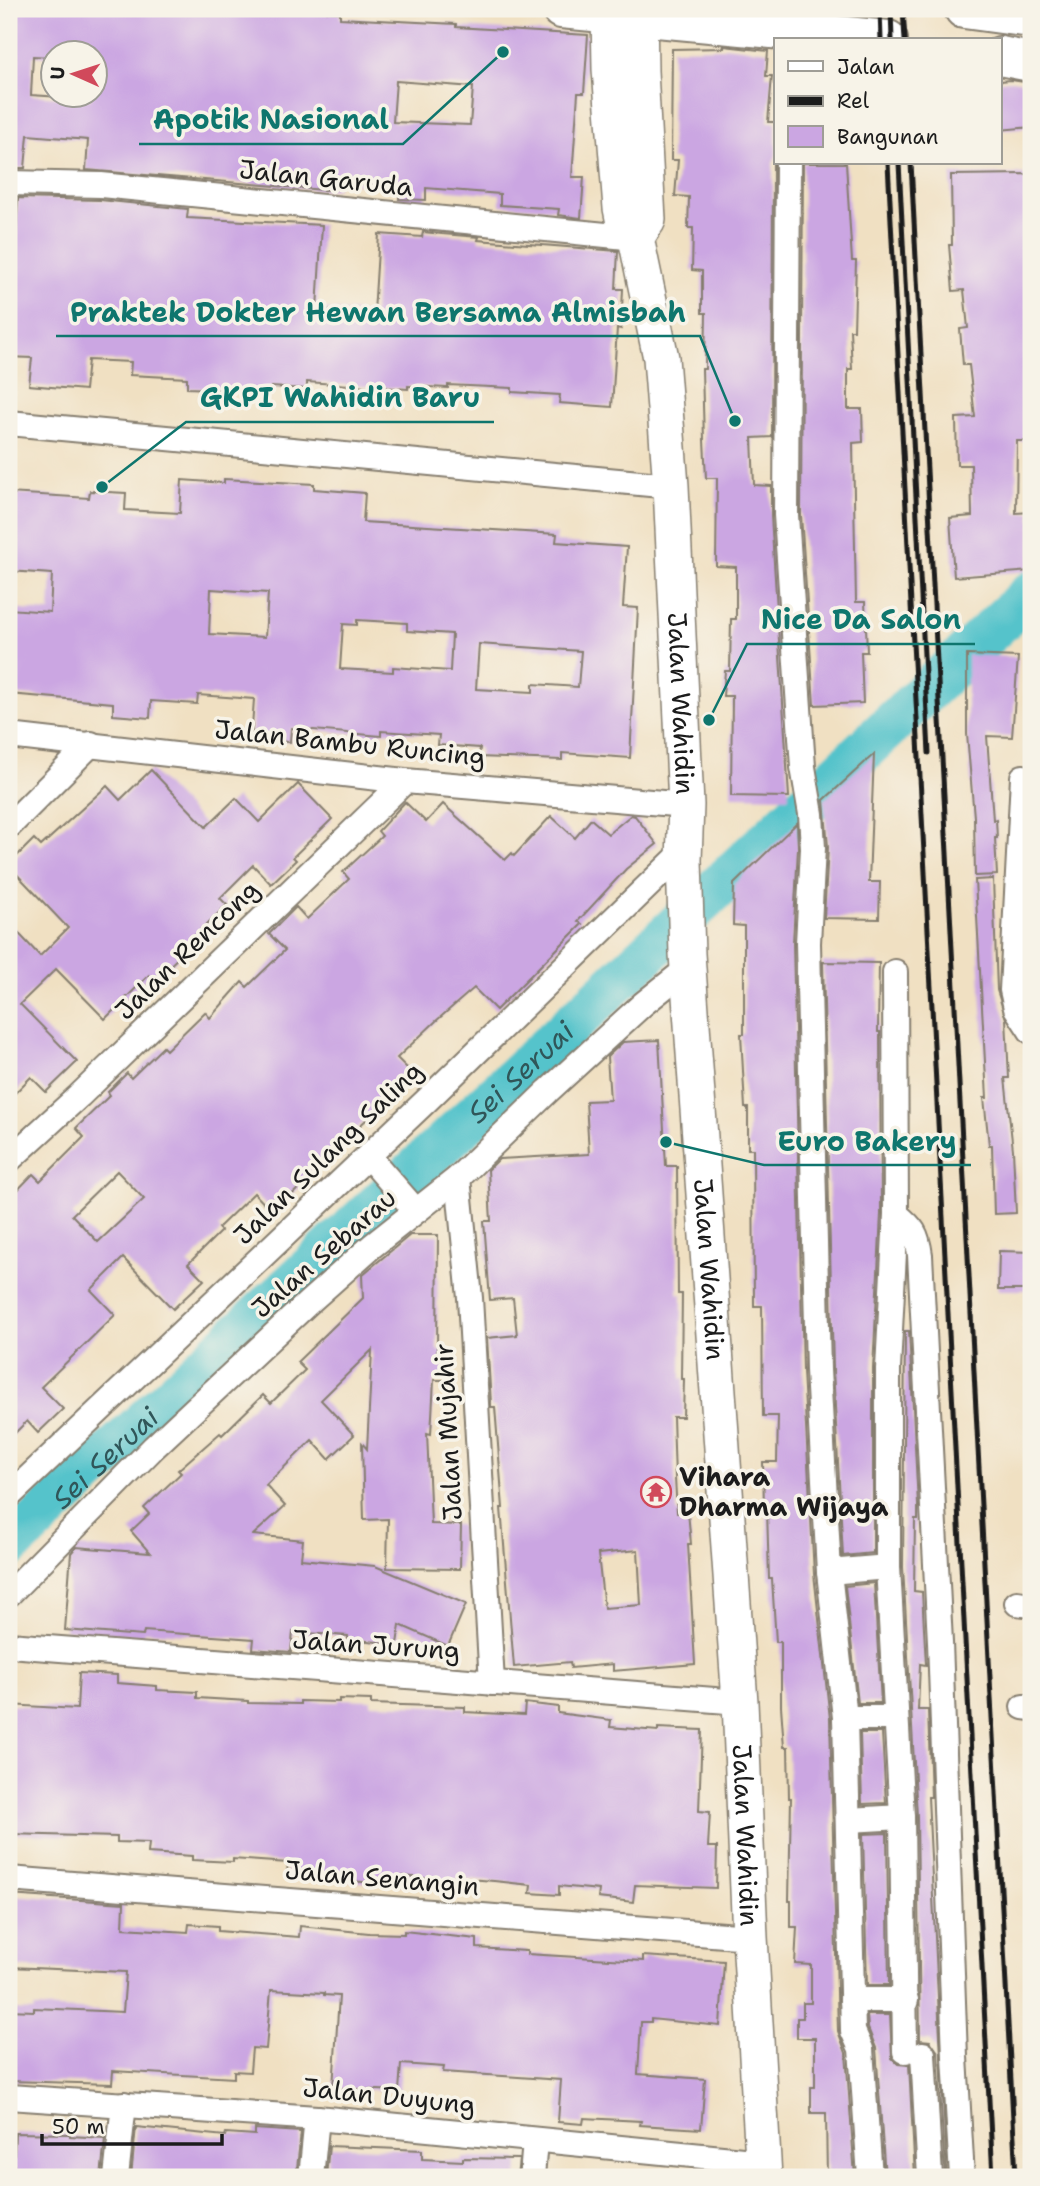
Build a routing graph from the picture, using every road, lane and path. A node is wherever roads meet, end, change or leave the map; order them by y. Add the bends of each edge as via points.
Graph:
1 (561, 9) edge
2 (964, 9) edge
3 (624, 11) edge
4 (1031, 18) edge
5 (788, 35) edge
6 (848, 38) edge
7 (1002, 56) edge
8 (1031, 62) edge
9 (788, 164) edge
10 (9, 183) edge
11 (636, 238) junction
12 (9, 423) edge
13 (671, 486) junction
14 (9, 736) edge
15 (91, 744) junction
16 (1023, 777) dead end
17 (405, 781) junction
18 (686, 806) junction
19 (9, 826) edge
20 (684, 855) junction
21 (687, 961) junction
22 (895, 972) dead end
23 (1031, 1031) edge
24 (9, 1160) edge
25 (371, 1160) junction
26 (458, 1178) junction
27 (411, 1205) junction
28 (896, 1214) junction
29 (9, 1496) edge
30 (888, 1567) junction
31 (829, 1572) junction
32 (9, 1594) edge
33 (9, 1645) edge
34 (492, 1684) junction
35 (740, 1703) junction
36 (845, 1718) junction
37 (895, 1718) junction
38 (902, 1817) junction
39 (849, 1820) junction
40 (9, 1879) edge
41 (750, 1937) junction
42 (852, 2000) junction
43 (906, 2000) junction
44 (9, 2097) edge
45 (124, 2104) junction
46 (317, 2118) junction
47 (536, 2140) junction
48 (763, 2169) edge
49 (116, 2177) edge
50 (311, 2177) edge
51 (532, 2177) edge
52 (870, 2177) edge
53 (930, 2177) edge
54 (962, 2177) edge

1 - 3 main road
2 - 4 main road
3 - 5 main road
3 - 11 street via 648,220
5 - 6 main road
7 - 8 main road
9 - 31 street via 786,515 813,848 808,943 817,1356
10 - 11 street, Jalan Garuda via 101,185
11 - 13 street, Jalan Wahidin via 661,358
12 - 13 street
13 - 18 street, Jalan Wahidin
14 - 15 street, Jalan Bambu Runcing
15 - 17 street, Jalan Bambu Runcing
15 - 19 street
16 - 23 street via 1012,990 1016,1008
17 - 18 street, Jalan Bambu Runcing
17 - 24 street, Jalan Rencong
18 - 20 street, Jalan Wahidin
20 - 21 street, Jalan Wahidin
20 - 25 street, Jalan Sulang Saling
21 - 26 street, Jalan Sebarau
21 - 35 street, Jalan Wahidin
22 - 28 street
25 - 27 street
25 - 29 street, Jalan Sulang Saling
26 - 27 street, Jalan Sebarau
26 - 34 street, Jalan Mujahir via 470,1298
27 - 32 street, Jalan Sebarau via 154,1447
28 - 30 street via 888,1369
28 - 54 street via 911,1226 920,1255
30 - 31 street
30 - 37 street
31 - 36 street
33 - 34 street, Jalan Jurung
34 - 35 street, Jalan Jurung
35 - 41 street, Jalan Wahidin
36 - 37 street
36 - 39 street
37 - 38 street
38 - 39 street
38 - 43 street
39 - 42 street
40 - 41 street, Jalan Senangin
41 - 48 street, Jalan Wahidin
42 - 43 street
42 - 52 street via 853,2031 861,2049
43 - 53 street
44 - 45 street, Jalan Duyung
45 - 46 street, Jalan Duyung
45 - 49 street
46 - 47 street, Jalan Duyung
46 - 50 street
47 - 48 street, Jalan Duyung
47 - 51 street

